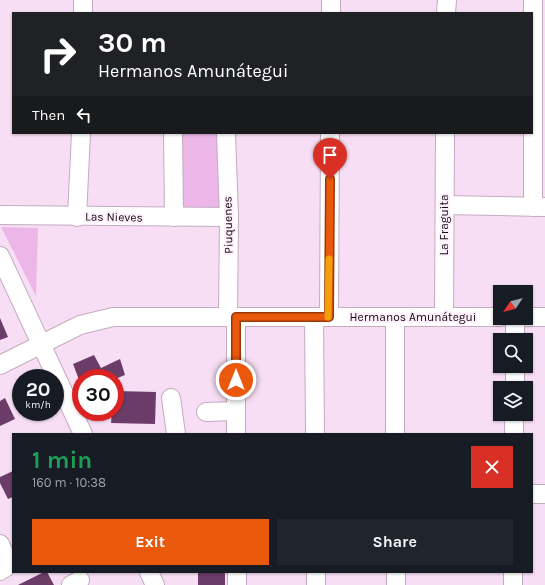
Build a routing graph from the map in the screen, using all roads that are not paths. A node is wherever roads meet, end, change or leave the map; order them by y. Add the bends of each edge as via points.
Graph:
1 (83, 0) edge
2 (331, 0) edge
3 (447, 0) edge
4 (533, 0) edge
5 (83, 12) edge
6 (331, 12) edge
7 (446, 12) edge
8 (533, 12) edge
9 (533, 89) edge
10 (545, 89) edge
11 (533, 106) edge
12 (80, 134) edge
13 (173, 134) edge
14 (226, 134) edge
15 (330, 134) edge
16 (445, 134) edge
17 (444, 205) junction
18 (539, 207) edge
19 (0, 215) edge
20 (77, 217) junction
21 (229, 217) junction
22 (174, 218) junction
23 (0, 256) edge
24 (232, 317) junction
25 (322, 317) junction
26 (395, 317) junction
27 (444, 317) junction
28 (493, 317) edge
29 (533, 317) edge
30 (545, 317) edge
31 (40, 346) junction
32 (0, 365) edge
33 (171, 398) dead end
34 (236, 411) junction
35 (206, 412) dead end
36 (514, 421) edge
37 (83, 433) edge
38 (176, 433) edge
39 (236, 433) edge
40 (315, 433) edge
41 (395, 433) edge
42 (514, 433) edge
43 (533, 494) edge
44 (545, 494) edge
45 (0, 544) edge
46 (0, 571) edge
47 (149, 573) edge
48 (237, 573) edge
49 (316, 573) edge
50 (396, 573) edge
51 (513, 573) edge
52 (155, 585) edge
53 (237, 585) edge
54 (316, 585) edge
55 (396, 585) edge
56 (513, 585) edge

1 - 5 street
2 - 6 street
3 - 7 street
4 - 8 street
9 - 10 street
11 - 18 street
12 - 20 street
13 - 22 street
14 - 21 street, Piuquenes
15 - 25 street
16 - 17 street, La Fraguita
17 - 18 street
17 - 27 street, La Fraguita
19 - 20 street, Las Nieves
20 - 22 street, Las Nieves
21 - 22 street, Las Nieves
21 - 24 street, Piuquenes
23 - 31 street
24 - 25 street, Hermanos Amunátegui
24 - 31 street, Hermanos Amunátegui via 113,317 80,325
24 - 34 street, Piuquenes
25 - 26 street, Hermanos Amunátegui
25 - 40 street
26 - 27 street, Hermanos Amunátegui
26 - 41 street
27 - 28 street, Hermanos Amunátegui
29 - 30 street
31 - 32 street, Hermanos Amunátegui
31 - 37 street
33 - 38 street
34 - 35 street
34 - 39 street, Piuquenes
36 - 42 street
43 - 44 street
45 - 46 street via 8,563
47 - 52 street
48 - 53 street
49 - 54 street
50 - 55 street
51 - 56 street

